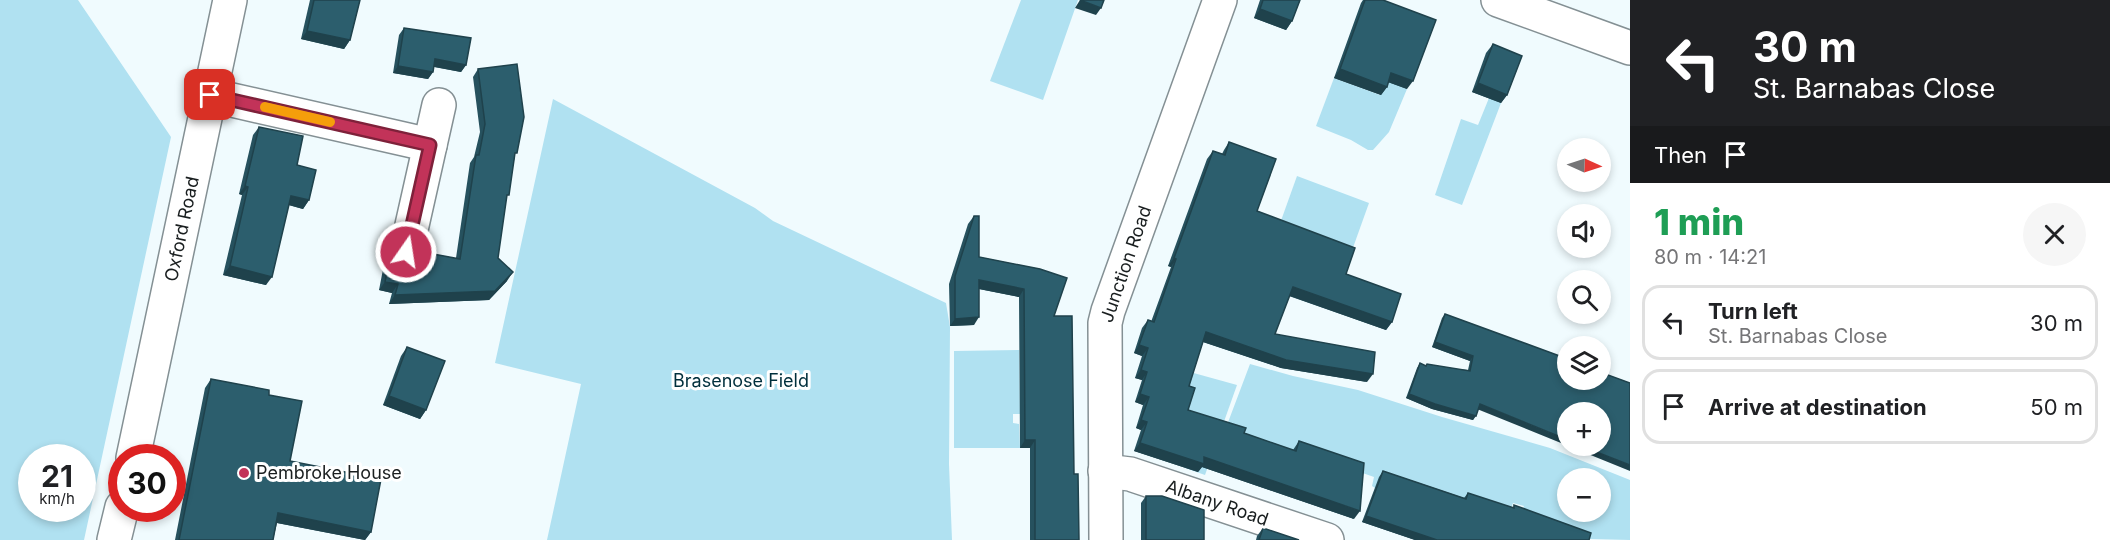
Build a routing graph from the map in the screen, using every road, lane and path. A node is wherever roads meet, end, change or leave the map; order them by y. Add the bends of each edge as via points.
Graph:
1 (230, 0) edge
2 (1220, 0) edge
3 (1498, 0) edge
4 (1630, 48) edge
5 (210, 95) junction
6 (439, 105) dead end
7 (430, 145) junction
8 (406, 252) dead end
9 (136, 444) edge
10 (1106, 471) junction
11 (118, 522) edge
12 (114, 540) edge
13 (1106, 540) edge
14 (1327, 540) edge

1 - 5 street, Oxford Road
2 - 10 street, Junction Road via 1104,327
3 - 4 street
5 - 7 street
5 - 9 street, Oxford Road
6 - 7 street
7 - 8 street
10 - 13 street, Junction Road
10 - 14 street, Albany Road via 1130,474
11 - 12 street

